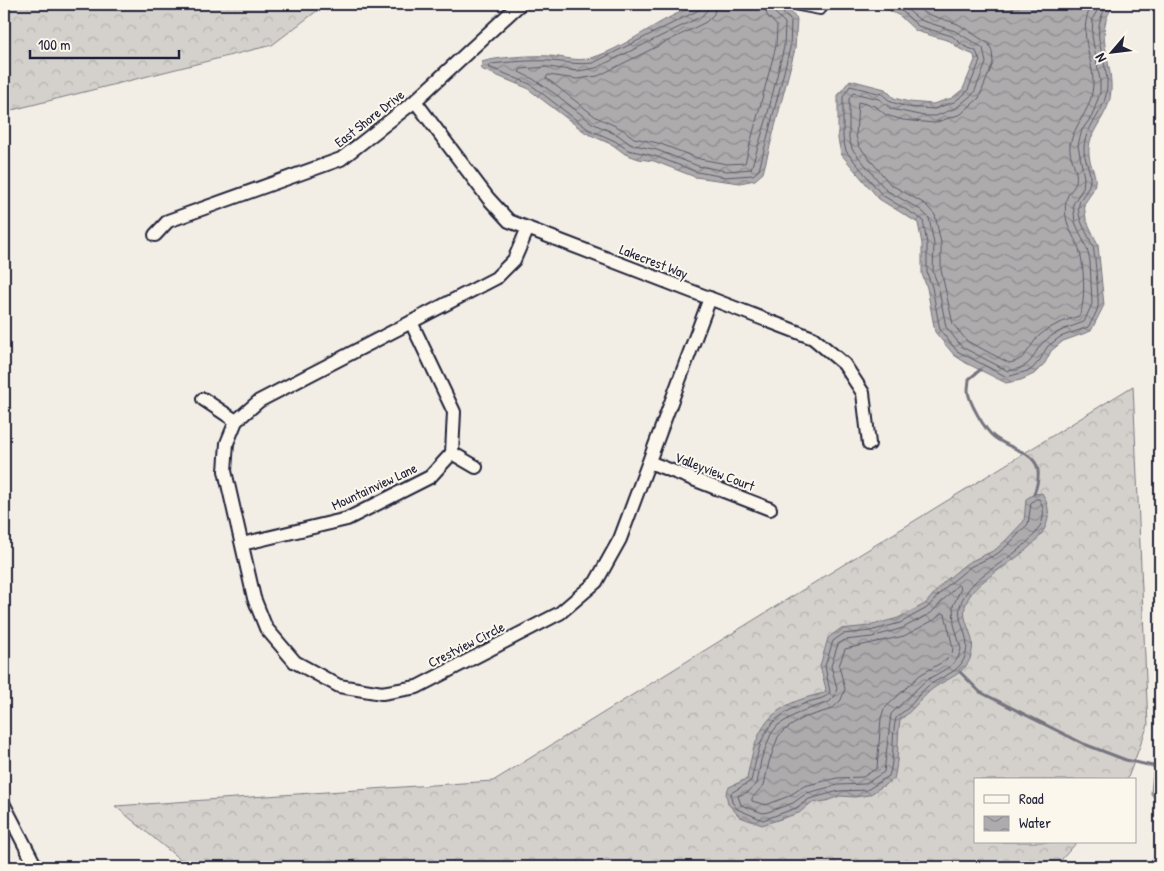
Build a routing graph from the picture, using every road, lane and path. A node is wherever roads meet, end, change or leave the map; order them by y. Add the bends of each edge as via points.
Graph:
1 (520, 4) edge
2 (799, 4) edge
3 (820, 8) dead end
4 (415, 101) junction
5 (528, 228) junction
6 (155, 235) dead end
7 (710, 298) junction
8 (411, 322) junction
9 (202, 399) dead end
10 (236, 421) junction
11 (868, 444) dead end
12 (452, 452) junction
13 (649, 462) junction
14 (476, 467) dead end
15 (770, 509) dead end
16 (242, 544) junction
17 (4, 805) edge
18 (36, 867) edge

1 - 4 street, East Shore Drive
2 - 3 street
4 - 5 street, Lakecrest Way via 488,198 509,221
4 - 6 street, East Shore Drive via 341,159 168,221
5 - 7 street, Lakecrest Way
5 - 8 street, Crestview Circle via 514,260 496,278
7 - 11 street, Lakecrest Way via 813,338 844,364 863,394
7 - 13 street, Crestview Circle
8 - 10 street, Crestview Circle via 259,401
8 - 12 street via 454,412
9 - 10 street
10 - 16 street, Crestview Circle via 228,443 225,471
12 - 14 street
12 - 16 street, Mountainview Lane via 430,476 346,519
13 - 15 street, Valleyview Court
13 - 16 street, Crestview Circle via 620,539 596,582 560,613 417,687 382,693 339,686 295,662 266,628 254,598
17 - 18 street

